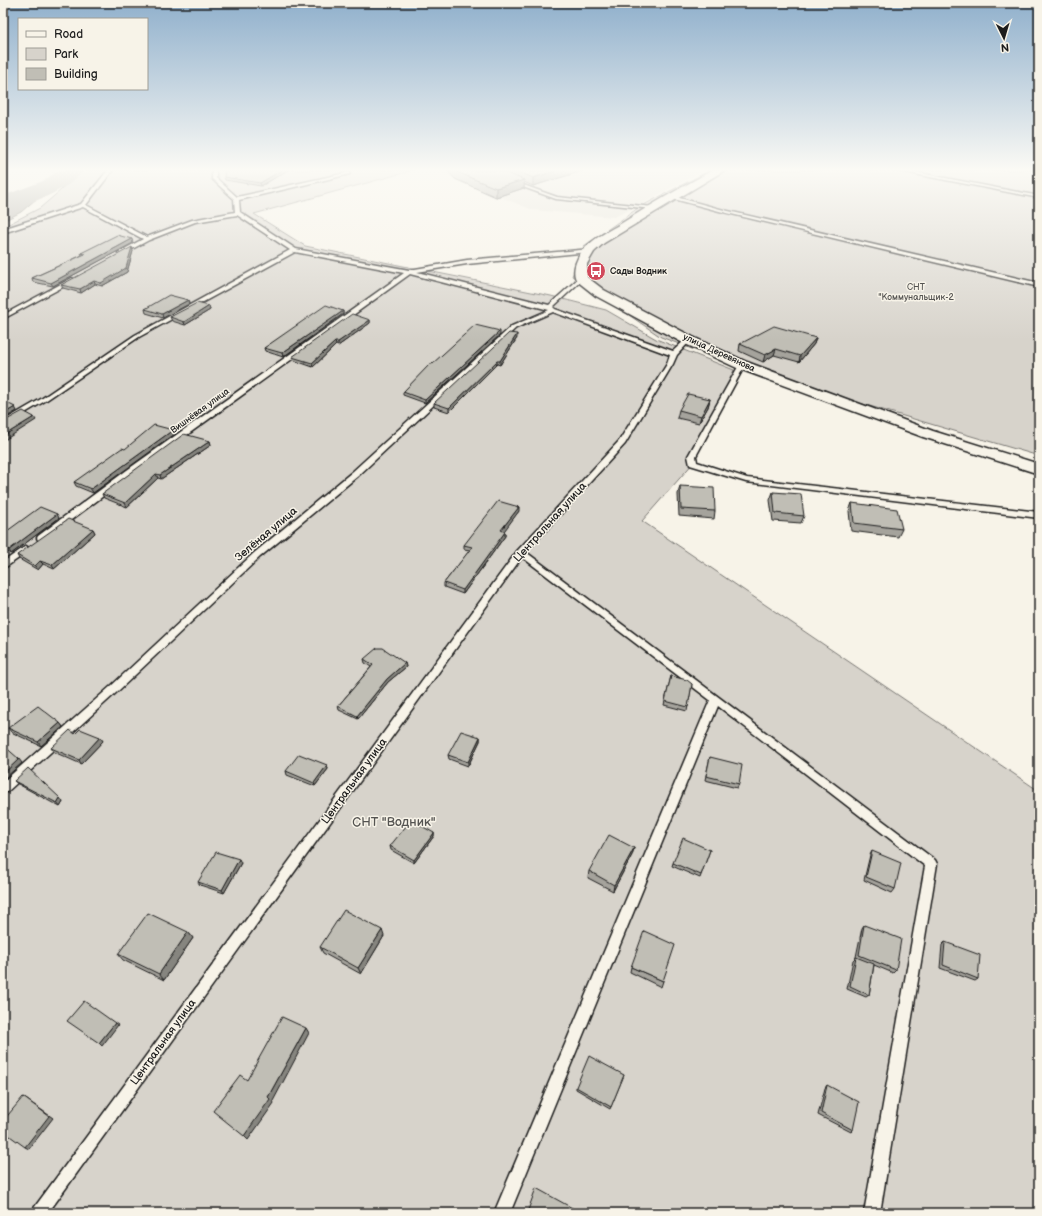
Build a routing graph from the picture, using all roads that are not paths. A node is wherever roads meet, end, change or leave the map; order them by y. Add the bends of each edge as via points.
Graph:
1 (16, 227) edge
2 (124, 227) edge
3 (179, 227) edge
4 (259, 227) edge
5 (623, 227) edge
6 (790, 227) edge
7 (3, 231) edge
8 (147, 239) junction
9 (294, 250) junction
10 (589, 250) junction
11 (113, 258) edge
12 (409, 272) junction
13 (78, 276) edge
14 (581, 278) junction
15 (1039, 285) edge
16 (552, 308) junction
17 (3, 317) edge
18 (688, 340) junction
19 (674, 354) junction
20 (742, 365) junction
21 (3, 424) edge
22 (1039, 469) edge
23 (1039, 515) edge
24 (521, 552) junction
25 (3, 566) edge
26 (716, 699) junction
27 (3, 789) edge
28 (39, 1213) edge
29 (502, 1213) edge
30 (872, 1213) edge

1 - 7 lane
2 - 8 lane
3 - 8 lane
4 - 9 lane
5 - 10 street
6 - 15 lane
8 - 11 lane
9 - 12 lane
9 - 21 lane via 137,336
10 - 12 lane via 467,262
10 - 14 street via 581,264
12 - 16 lane
12 - 25 lane, Вишнёвая улица
13 - 17 lane
14 - 16 lane
14 - 18 street, улица Деревянова via 600,293
16 - 19 lane
16 - 27 lane, Зелёная улица via 514,326 355,474 257,554
18 - 19 lane, Центральная улица
18 - 20 street, улица Деревянова
19 - 24 lane, Центральная улица via 622,442
20 - 22 street, улица Деревянова via 928,434
20 - 23 lane via 692,456 693,462 702,467 746,480
24 - 26 lane
24 - 28 lane, Центральная улица
26 - 29 lane
26 - 30 lane via 931,864

